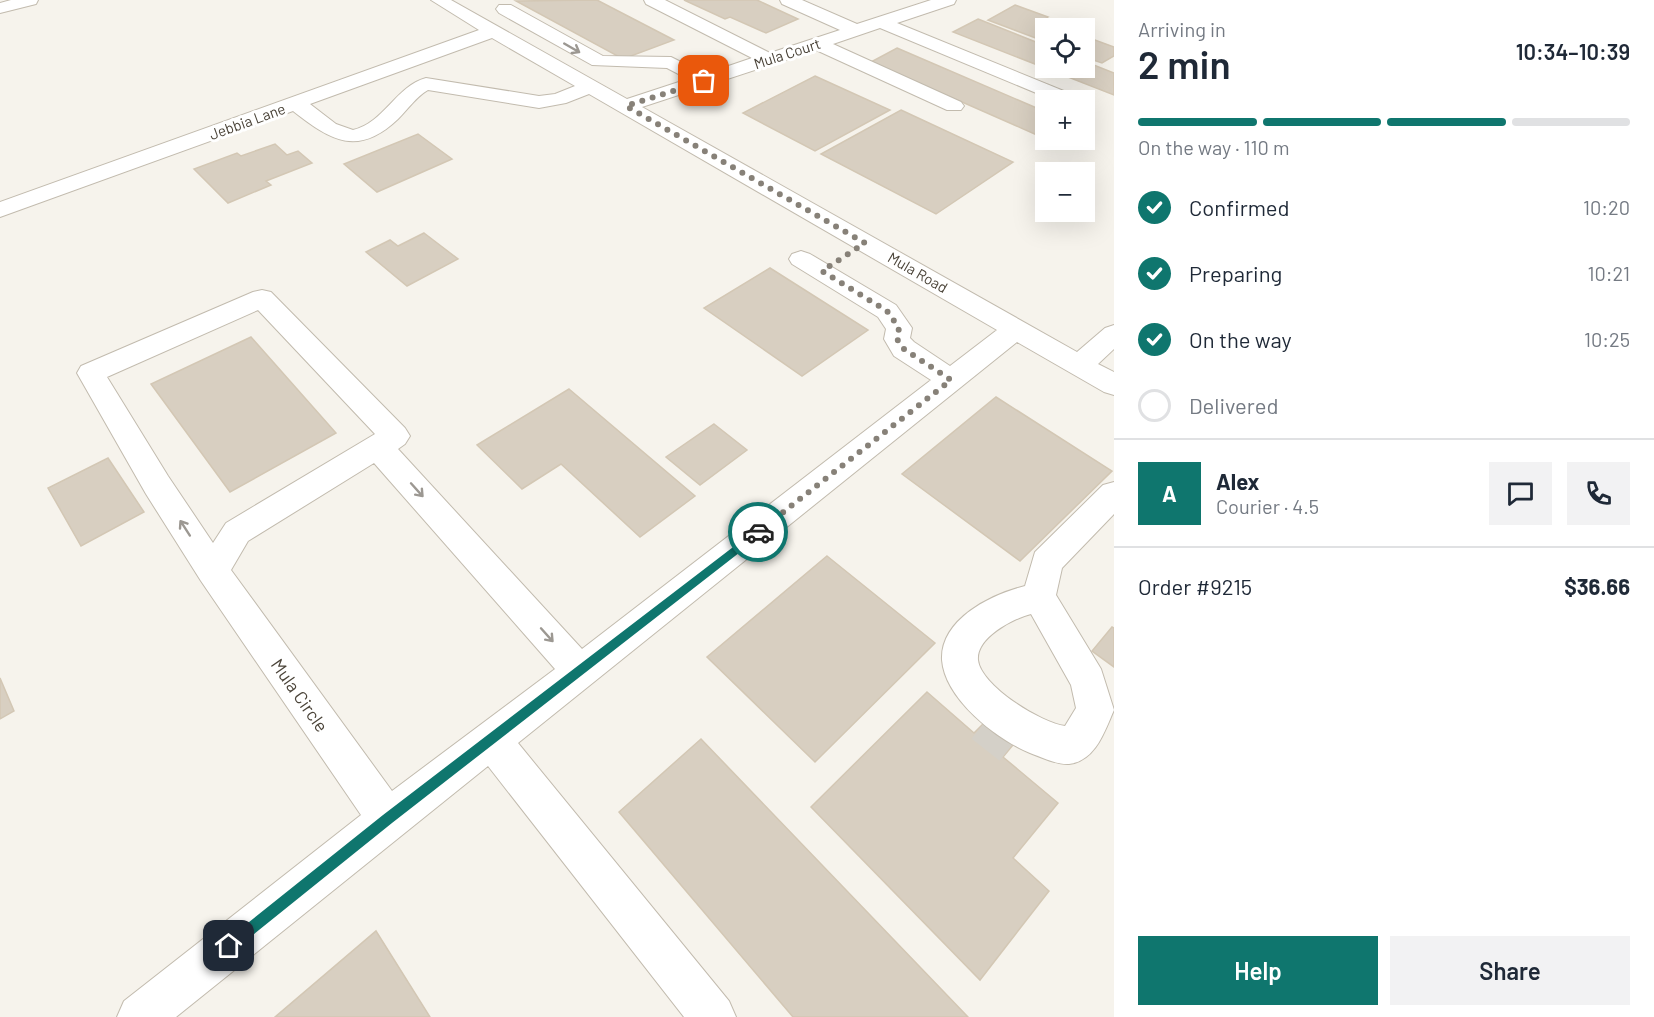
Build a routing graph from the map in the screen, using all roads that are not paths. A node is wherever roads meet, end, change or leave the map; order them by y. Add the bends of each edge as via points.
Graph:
1 (30, 0) edge
2 (439, 0) edge
3 (652, 0) edge
4 (788, 0) edge
5 (948, 0) edge
6 (0, 8) edge
7 (505, 9) dead end
8 (880, 22) junction
9 (856, 30) junction
10 (494, 31) junction
11 (547, 33) junction
12 (517, 44) junction
13 (816, 44) junction
14 (768, 59) junction
15 (704, 81) junction
16 (591, 86) junction
17 (1045, 90) edge
18 (296, 103) junction
19 (626, 106) junction
20 (954, 106) dead end
21 (0, 210) edge
22 (835, 257) junction
23 (888, 283) junction
24 (1016, 329) junction
25 (1114, 334) edge
26 (1080, 365) junction
27 (951, 380) junction
28 (1114, 385) edge
29 (378, 447) junction
30 (1114, 494) edge
31 (213, 571) junction
32 (1039, 597) junction
33 (962, 671) junction
34 (580, 672) junction
35 (491, 740) junction
36 (1053, 744) junction
37 (388, 819) junction
38 (140, 1017) edge
39 (713, 1017) edge

1 - 6 street
2 - 10 street, Mula Road
3 - 14 street
4 - 9 street
5 - 8 street, Mula Court
7 - 11 street
8 - 9 street, Mula Court
8 - 17 street
9 - 13 street, Mula Court
10 - 12 street, Mula Road
10 - 18 street, Jebbia Lane
11 - 12 street
11 -> 15 street via 599,61 671,63
12 - 16 street, Mula Road
13 - 14 street, Mula Court
13 - 20 street
14 - 15 street, Mula Court
15 - 19 street, Mula Court
16 - 18 street via 559,99 539,102 420,85 382,125 357,136 335,132
16 - 19 street, Mula Road
18 - 21 street, Jebbia Lane
19 - 22 street, Mula Road
22 - 23 street
22 - 23 street, Mula Road
23 - 24 street, Mula Road
23 - 27 street via 887,311 899,328 897,339 904,349
24 - 26 street, Mula Road
24 - 27 street
25 - 26 street
26 - 28 street, Mula Road
27 - 34 street
29 - 31 street via 237,532
31 -> 29 street, Mula Circle via 91,373 262,298 395,436
29 -> 34 street
30 - 32 street via 1047,562
31 - 37 street, Mula Circle
32 - 33 street via 1002,607 974,629 962,642
32 - 36 street via 1088,681 1095,710 1081,737 1070,745
33 - 36 street via 977,694 1002,715
33 - 36 street via 973,712 1023,755
34 - 35 street
35 - 37 street
35 - 39 street
37 - 38 street

